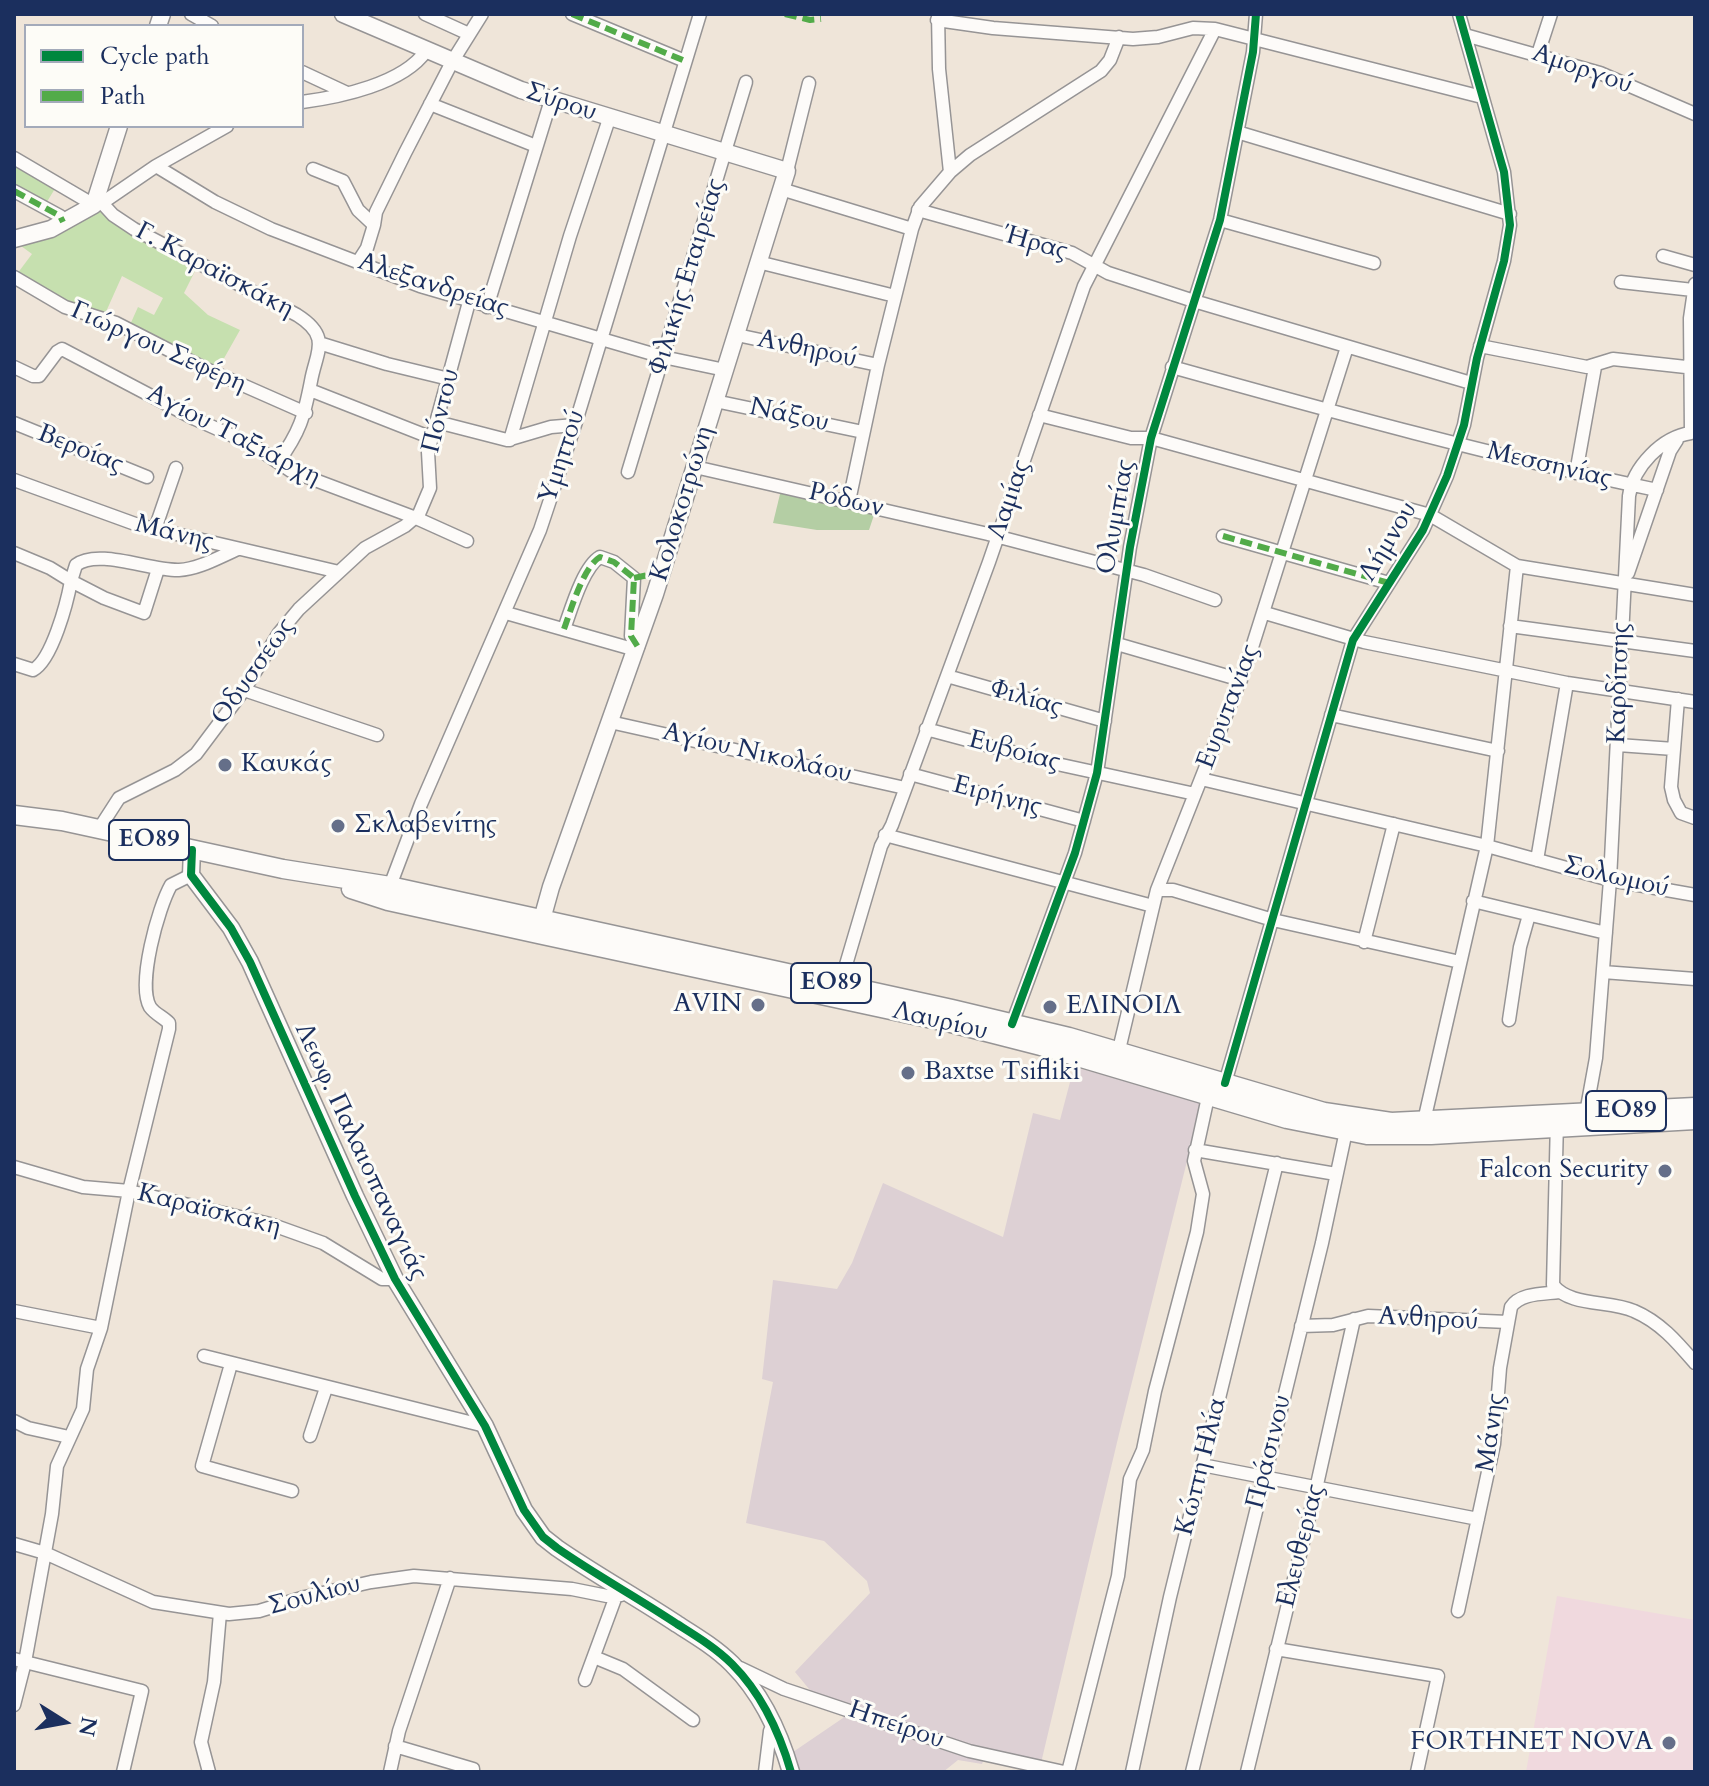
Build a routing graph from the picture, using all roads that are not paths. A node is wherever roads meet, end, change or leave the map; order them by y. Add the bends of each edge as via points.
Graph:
1 (191, 14) edge
2 (343, 14) edge
3 (425, 14) edge
4 (482, 14) edge
5 (572, 14) edge
6 (700, 14) edge
7 (1256, 14) edge
8 (1459, 14) edge
9 (1551, 14) edge
10 (938, 17) edge
11 (208, 24) edge
12 (1215, 29) junction
13 (469, 34) junction
14 (1465, 35) junction
15 (1119, 37) junction
16 (1254, 39) junction
17 (426, 51) junction
18 (1538, 54) junction
19 (685, 61) junction
20 (452, 62) junction
21 (304, 73) edge
22 (746, 82) dead end
23 (809, 83) dead end
24 (347, 93) junction
25 (1482, 97) junction
26 (551, 100) junction
27 (304, 102) edge
28 (430, 104) junction
29 (1695, 114) edge
30 (609, 119) junction
31 (118, 128) edge
32 (223, 128) edge
33 (1237, 132) junction
34 (664, 135) junction
35 (536, 146) junction
36 (725, 153) junction
37 (14, 158) edge
38 (156, 166) junction
39 (313, 169) dead end
40 (787, 171) junction
41 (950, 172) junction
42 (781, 189) junction
43 (14, 191) edge
44 (98, 204) junction
45 (918, 210) junction
46 (1510, 214) junction
47 (1220, 220) junction
48 (63, 222) junction
49 (374, 225) junction
50 (912, 229) junction
51 (14, 239) edge
52 (1663, 256) dead end
53 (358, 262) junction
54 (758, 262) junction
55 (1374, 263) dead end
56 (1695, 265) edge
57 (1094, 267) junction
58 (14, 277) edge
59 (1621, 282) dead end
60 (1694, 287) edge
61 (895, 296) junction
62 (1194, 301) junction
63 (469, 302) junction
64 (487, 307) junction
65 (1692, 318) edge
66 (546, 321) junction
67 (737, 335) junction
68 (599, 338) junction
69 (319, 343) junction
70 (1480, 346) junction
71 (1347, 347) junction
72 (663, 357) junction
73 (878, 365) junction
74 (14, 367) edge
75 (1172, 367) junction
76 (1595, 367) junction
77 (1693, 368) edge
78 (725, 370) junction
79 (449, 379) junction
80 (1471, 383) junction
81 (310, 390) junction
82 (715, 401) junction
83 (1327, 412) junction
84 (306, 413) junction
85 (1039, 415) junction
86 (437, 422) junction
87 (14, 423) edge
88 (575, 425) junction
89 (863, 432) junction
90 (1688, 434) edge
91 (432, 438) junction
92 (1151, 438) junction
93 (510, 440) junction
94 (1458, 445) junction
95 (278, 462) junction
96 (695, 467) junction
97 (176, 468) dead end
98 (628, 472) dead end
99 (1576, 473) junction
100 (147, 477) dead end
101 (14, 480) edge
102 (1306, 482) junction
103 (1631, 484) junction
104 (1657, 490) junction
105 (849, 501) junction
106 (1430, 515) junction
107 (416, 518) junction
108 (155, 529) junction
109 (1223, 536) dead end
110 (998, 537) junction
111 (467, 541) dead end
112 (238, 549) junction
113 (14, 553) edge
114 (1283, 554) junction
115 (1517, 566) junction
116 (158, 569) junction
117 (1127, 570) junction
118 (339, 572) junction
119 (662, 572) junction
120 (634, 578) junction
121 (71, 581) junction
122 (1389, 583) junction
123 (1624, 583) junction
124 (1695, 595) edge
125 (1215, 600) dead end
126 (506, 613) junction
127 (1265, 613) junction
128 (1510, 626) junction
129 (564, 629) junction
130 (1353, 640) junction
131 (1620, 641) junction
132 (1117, 644) junction
133 (637, 649) junction
134 (1695, 651) edge
135 (14, 664) edge
136 (1505, 671) junction
137 (947, 676) junction
138 (1241, 680) junction
139 (1567, 683) junction
140 (244, 690) junction
141 (1618, 691) junction
142 (1678, 699) junction
143 (1695, 702) edge
144 (1331, 715) junction
145 (1105, 721) junction
146 (610, 722) junction
147 (926, 729) junction
148 (377, 735) dead end
149 (1618, 745) junction
150 (1674, 749) junction
151 (1498, 751) junction
152 (1097, 773) junction
153 (910, 774) junction
154 (1201, 779) junction
155 (905, 788) junction
156 (1195, 794) junction
157 (1305, 803) junction
158 (14, 815) edge
159 (1695, 818) edge
160 (1084, 821) junction
161 (1394, 824) junction
162 (99, 829) junction
163 (885, 835) junction
164 (1487, 846) junction
165 (192, 850) junction
166 (1537, 860) junction
167 (283, 869) junction
168 (191, 875) junction
169 (1610, 880) junction
170 (1064, 884) junction
171 (390, 886) junction
172 (1157, 890) junction
173 (1695, 895) edge
174 (1473, 901) junction
175 (1153, 906) junction
176 (1529, 915) junction
177 (1273, 920) junction
178 (540, 927) junction
179 (1606, 933) junction
180 (1364, 942) junction
181 (1460, 962) junction
182 (1603, 972) junction
183 (1695, 979) edge
184 (840, 985) junction
185 (1509, 1020) dead end
186 (1012, 1024) junction
187 (1116, 1060) junction
188 (1225, 1083) junction
189 (1208, 1097) junction
190 (1695, 1107) edge
191 (1586, 1113) junction
192 (1695, 1120) edge
193 (1424, 1121) junction
194 (1557, 1121) junction
195 (1346, 1131) junction
196 (1195, 1150) junction
197 (1277, 1163) junction
198 (14, 1167) edge
199 (1336, 1174) junction
200 (129, 1191) junction
201 (395, 1279) junction
202 (1559, 1292) junction
203 (14, 1311) edge
204 (1354, 1319) junction
205 (1508, 1322) junction
206 (1301, 1326) junction
207 (101, 1328) junction
208 (204, 1356) dead end
209 (1695, 1363) edge
210 (231, 1364) junction
211 (326, 1388) junction
212 (14, 1421) edge
213 (485, 1426) junction
214 (310, 1436) dead end
215 (69, 1437) junction
216 (1202, 1465) junction
217 (1265, 1477) junction
218 (1316, 1489) junction
219 (292, 1491) dead end
220 (1478, 1519) junction
221 (14, 1544) edge
222 (45, 1553) junction
223 (450, 1578) junction
224 (622, 1594) junction
225 (1458, 1611) dead end
226 (220, 1613) junction
227 (1276, 1649) junction
228 (594, 1657) junction
229 (19, 1660) edge
230 (733, 1665) junction
231 (585, 1680) dead end
232 (14, 1705) edge
233 (693, 1720) dead end
234 (773, 1725) junction
235 (395, 1746) junction
236 (123, 1772) edge
237 (209, 1772) edge
238 (390, 1772) edge
239 (473, 1772) edge
240 (765, 1772) edge
241 (791, 1772) edge
242 (1066, 1772) edge
243 (1132, 1772) edge
244 (1192, 1772) edge
245 (1247, 1772) edge
246 (1417, 1772) edge

1 - 11 street
2 - 17 street, Σύρου
3 - 13 street
4 - 13 street
5 - 19 street
6 - 19 street, Υμηττού
7 - 16 street, Ολυμπίας
8 - 14 street, Λήμνου
9 - 18 street
10 - 15 street via 993,28
10 - 41 street
12 - 15 street via 1186,28 1144,39
12 - 16 street
12 - 57 street, Λαμίας
13 - 20 street
14 - 18 street, Αμοργού
14 - 25 street, Λήμνου
15 - 41 street via 1101,71
16 - 25 street
16 - 33 street, Ολυμπίας
17 - 20 street, Σύρου
17 - 24 street via 404,72
18 - 29 street, Αμοργού via 1600,73
19 - 34 street, Υμηττού
20 - 26 street, Σύρου
20 - 28 street
21 - 24 street
22 - 36 street, Φιλικής Εταιρείας
23 - 40 street, Κολοκοτρώνη
24 - 27 street
25 - 46 street, Λήμνου
26 - 30 street, Σύρου
26 - 35 street
28 - 35 street
28 - 49 street
30 - 34 street, Σύρου
30 - 66 street
31 - 44 street
32 - 38 street
33 - 46 street
33 - 47 street, Ολυμπίας
34 - 36 street, Σύρου
34 - 68 street, Υμηττού
35 - 64 street
36 - 40 street, Σύρου
36 - 72 street, Φιλικής Εταιρείας
37 - 44 street, Γ. Καραϊσκάκη
38 - 44 street
38 - 53 street, Αλεξανδρείας via 261,224
39 - 49 street via 343,181 358,210
40 - 42 street, Κολοκοτρώνη
41 - 45 street
42 - 50 street
42 - 54 street, Κολοκοτρώνη
43 - 48 street
44 - 48 street
44 - 69 street, Γ. Καραϊσκάκη via 134,229 303,319
45 - 50 street
45 - 57 street, Ήρας via 1072,253
46 - 70 street, Λήμνου via 1504,261
47 - 55 street
47 - 62 street, Ολυμπίας
48 - 51 street
49 - 53 street
50 - 61 street
52 - 56 street
53 - 63 street, Αλεξανδρείας
54 - 61 street
54 - 67 street, Κολοκοτρώνη
57 - 62 street, Ήρας
57 - 85 street, Λαμίας
58 - 84 street, Γιώργου Σεφέρη via 65,307 116,323
59 - 60 street
60 - 65 street
61 - 73 street
62 - 71 street, Ήρας
62 - 75 street, Ολυμπίας
63 - 64 street, Αλεξανδρείας
63 - 79 street, Πόντου
64 - 66 street, Αλεξανδρείας
65 - 77 street
66 - 68 street, Αλεξανδρείας
66 - 93 street
67 - 73 street, Ανθηρού
67 - 78 street, Κολοκοτρώνη
68 - 72 street, Αλεξανδρείας
68 - 88 street, Υμηττού
69 - 79 street
69 - 81 street, Γ. Καραϊσκάκη
70 - 76 street
70 - 80 street, Λήμνου
71 - 80 street, Ήρας
71 - 83 street, Ευρυτανίας
72 - 78 street, Αλεξανδρείας
72 - 98 street, Φιλικής Εταιρείας
73 - 89 street
74 - 95 street, Αγίου Ταξιάρχη via 39,376 62,349
75 - 83 street, Μεσσηνίας
75 - 92 street, Ολυμπίας
76 - 77 street via 1613,359
76 - 99 street
77 - 90 street
78 - 82 street, Κολοκοτρώνη
79 - 86 street, Πόντου
80 - 94 street, Λήμνου
81 - 84 street, Γ. Καραϊσκάκη
81 - 91 street
82 - 89 street, Νάξου
82 - 96 street, Κολοκοτρώνη
83 - 94 street, Μεσσηνίας
83 - 102 street, Ευρυτανίας
84 - 95 street, Γ. Καραϊσκάκη
85 - 92 street via 1131,438
85 - 110 street, Λαμίας
86 - 91 street, Πόντου
86 - 93 street
87 - 100 street, Βεροίας
88 - 93 street
88 - 126 street, Υμηττού
89 - 105 street
90 - 103 street via 1649,456
90 - 104 street via 1670,451
91 - 107 street, Πόντου via 427,459 430,488
92 - 102 street
92 - 117 street, Ολυμπίας
94 - 99 street, Μεσσηνίας
94 - 106 street, Λήμνου
95 - 107 street, Αγίου Ταξιάρχη
96 - 105 street, Ρόδων
96 - 119 street, Κολοκοτρώνη
97 - 108 street
99 - 103 street, Μεσσηνίας
101 - 108 street, Μάνης
102 - 106 street
102 - 114 street, Ευρυτανίας
103 - 104 street, Μεσσηνίας
103 - 123 street, Καρδίτσης
104 - 123 street
105 - 110 street, Ρόδων
106 - 115 street
106 - 122 street, Λήμνου
107 - 111 street, Αγίου Ταξιάρχη
107 - 118 street, Οδυσσέως via 377,539
108 - 112 street, Μάνης
109 - 114 street
110 - 117 street, Ρόδων
110 - 137 street, Λαμίας
112 - 116 street via 183,570
112 - 118 street, Μάνης
113 - 121 street
114 - 122 street
114 - 127 street, Ευρυτανίας
115 - 123 street
115 - 128 street
116 - 121 street via 90,558 76,565
116 - 121 street via 144,613
117 - 125 street, Ρόδων
117 - 132 street, Ολυμπίας
118 - 140 street, Οδυσσέως via 279,633
119 - 120 street
119 - 133 street, Κολοκοτρώνη
120 - 129 street via 614,562 595,559
120 - 133 street via 631,636
121 - 135 street via 58,626 37,669
122 - 130 street, Λήμνου
123 - 124 street
123 - 131 street, Καρδίτσης
126 - 129 street
126 - 171 street, Υμηττού
127 - 130 street
127 - 138 street, Ευρυτανίας
128 - 131 street
128 - 136 street
129 - 133 street
130 - 136 street
130 - 144 street, Λήμνου
131 - 134 street
131 - 141 street, Καρδίτσης
132 - 138 street
132 - 145 street, Ολυμπίας
133 - 146 street, Κολοκοτρώνη
136 - 139 street
136 - 151 street
137 - 145 street, Φιλίας
137 - 147 street, Λαμίας
138 - 154 street, Ευρυτανίας
139 - 141 street
139 - 166 street
140 - 148 street
140 - 162 street, Οδυσσέως via 196,754 119,798
141 - 142 street
141 - 149 street, Καρδίτσης
142 - 143 street
142 - 150 street
144 - 151 street
144 - 157 street, Λήμνου
145 - 152 street, Ολυμπίας
146 - 155 street, Αγίου Νικολάου
146 - 178 street, Κολοκοτρώνη
147 - 152 street, Ευβοίας
147 - 153 street, Λαμίας
149 - 150 street
149 - 169 street, Καρδίτσης
150 - 159 street via 1672,794 1681,813
151 - 164 street
152 - 156 street, Ευβοίας
152 - 160 street, Ολυμπίας
153 - 155 street, Λαμίας
153 - 160 street, Ειρήνης
154 - 156 street, Ευρυτανίας
154 - 157 street, Σολωμού
155 - 163 street, Λαμίας
156 - 172 street, Ευρυτανίας
157 - 161 street, Σολωμού
157 - 177 street, Λήμνου
158 - 162 main road, Λαυρίου / ΕΟ89
160 - 170 street, Ολυμπίας
161 - 164 street, Σολωμού
161 - 180 street
162 - 165 main road, Λαυρίου / ΕΟ89
163 - 170 street
163 - 184 street, Λαμίας
164 - 166 street, Σολωμού
164 - 174 street
165 - 167 main road, Λαυρίου / ΕΟ89
165 - 168 street
166 - 169 street, Σολωμού
167 - 171 main road, Λαυρίου / ΕΟ89
167 - 178 main road, Λαυρίου / ΕΟ89 via 388,901
168 - 200 street via 171,885 151,944 147,998 169,1029
168 - 201 street, Λεωφ. Παλαιοπαναγιάς via 250,962
169 - 173 street, Σολωμού
169 - 179 street, Καρδίτσης
170 - 175 street
170 - 186 street, Ολυμπίας
171 - 178 main road, Λαυρίου / ΕΟ89
172 - 175 street, Ευρυτανίας
172 - 177 street via 1173,890
174 - 176 street
174 - 181 street
175 - 187 street, Ευρυτανίας
176 - 179 street
176 - 185 street
177 - 180 street
177 - 188 street, Λήμνου
178 - 184 main road, Λαυρίου / ΕΟ89
178 - 187 main road, Λαυρίου / ΕΟ89
179 - 182 street, Καρδίτσης
180 - 181 street
181 - 193 street
182 - 183 street
182 - 191 street, Καρδίτσης
184 - 186 main road, Λαυρίου / ΕΟ89
186 - 187 main road, Λαυρίου / ΕΟ89
187 - 188 main road, Λαυρίου / ΕΟ89
187 - 189 main road, Λαυρίου / ΕΟ89
188 - 193 main road, Λαυρίου / ΕΟ89 via 1336,1115
189 - 195 main road, Λαυρίου / ΕΟ89
189 - 196 street
190 - 191 main road, Λαυρίου / ΕΟ89
191 - 194 main road, Λαυρίου / ΕΟ89
192 - 194 main road, Λαυρίου / ΕΟ89
193 - 194 main road, Λαυρίου / ΕΟ89
194 - 195 main road, Λαυρίου / ΕΟ89 via 1391,1136
194 - 202 street via 1552,1280
195 - 199 street, Πράσινου
196 - 197 street
196 - 242 street via 1203,1194 1200,1218 1143,1450 1130,1479 1118,1576
197 - 199 street
197 - 216 street, Κώττη Ηλία
198 - 200 street, Καραϊσκάκη via 88,1188
199 - 206 street, Πράσινου
200 - 201 street, Καραϊσκάκη via 292,1231 382,1279
200 - 207 street
201 - 213 street, Λεωφ. Παλαιοπαναγιάς
202 - 205 street via 1517,1299
202 - 209 street via 1616,1304 1650,1318
203 - 207 street
204 - 205 street, Ανθηρού
204 - 206 street, Ανθηρού
204 - 218 street, Ελευθερίας
205 - 220 street, Μάνης via 1496,1431
206 - 217 street, Πράσινου
207 - 215 street via 87,1369 83,1409
208 - 210 street
210 - 211 street
210 - 219 street via 202,1466
211 - 213 street
211 - 214 street
212 - 215 street
213 - 224 street, Λεωφ. Παλαιοπαναγιάς via 524,1510 543,1537
215 - 222 street via 57,1466
216 - 217 street
216 - 243 street, Κώττη Ηλία
217 - 218 street
217 - 244 street, Πράσινου
218 - 220 street
218 - 227 street, Ελευθερίας
220 - 225 street, Μάνης
221 - 222 street, Σουλίου
222 - 226 street, Σουλίου via 153,1602
222 - 229 street
223 - 224 street, Σουλίου
223 - 226 street, Σουλίου via 371,1582 250,1613
223 - 235 street
224 - 228 street
224 - 230 street, Λεωφ. Παλαιοπαναγιάς
226 - 237 street via 214,1682 201,1742
227 - 245 street, Ελευθερίας
227 - 246 street via 1438,1676
228 - 231 street
228 - 233 street via 623,1669
229 - 232 street
229 - 236 street via 142,1691
230 - 234 street, Λεωφ. Παλαιοπαναγιάς
230 - 242 street, Ηπείρου via 784,1689 969,1751
234 - 240 street
234 - 241 street, Λεωφ. Παλαιοπαναγιάς
235 - 238 street
235 - 239 street

